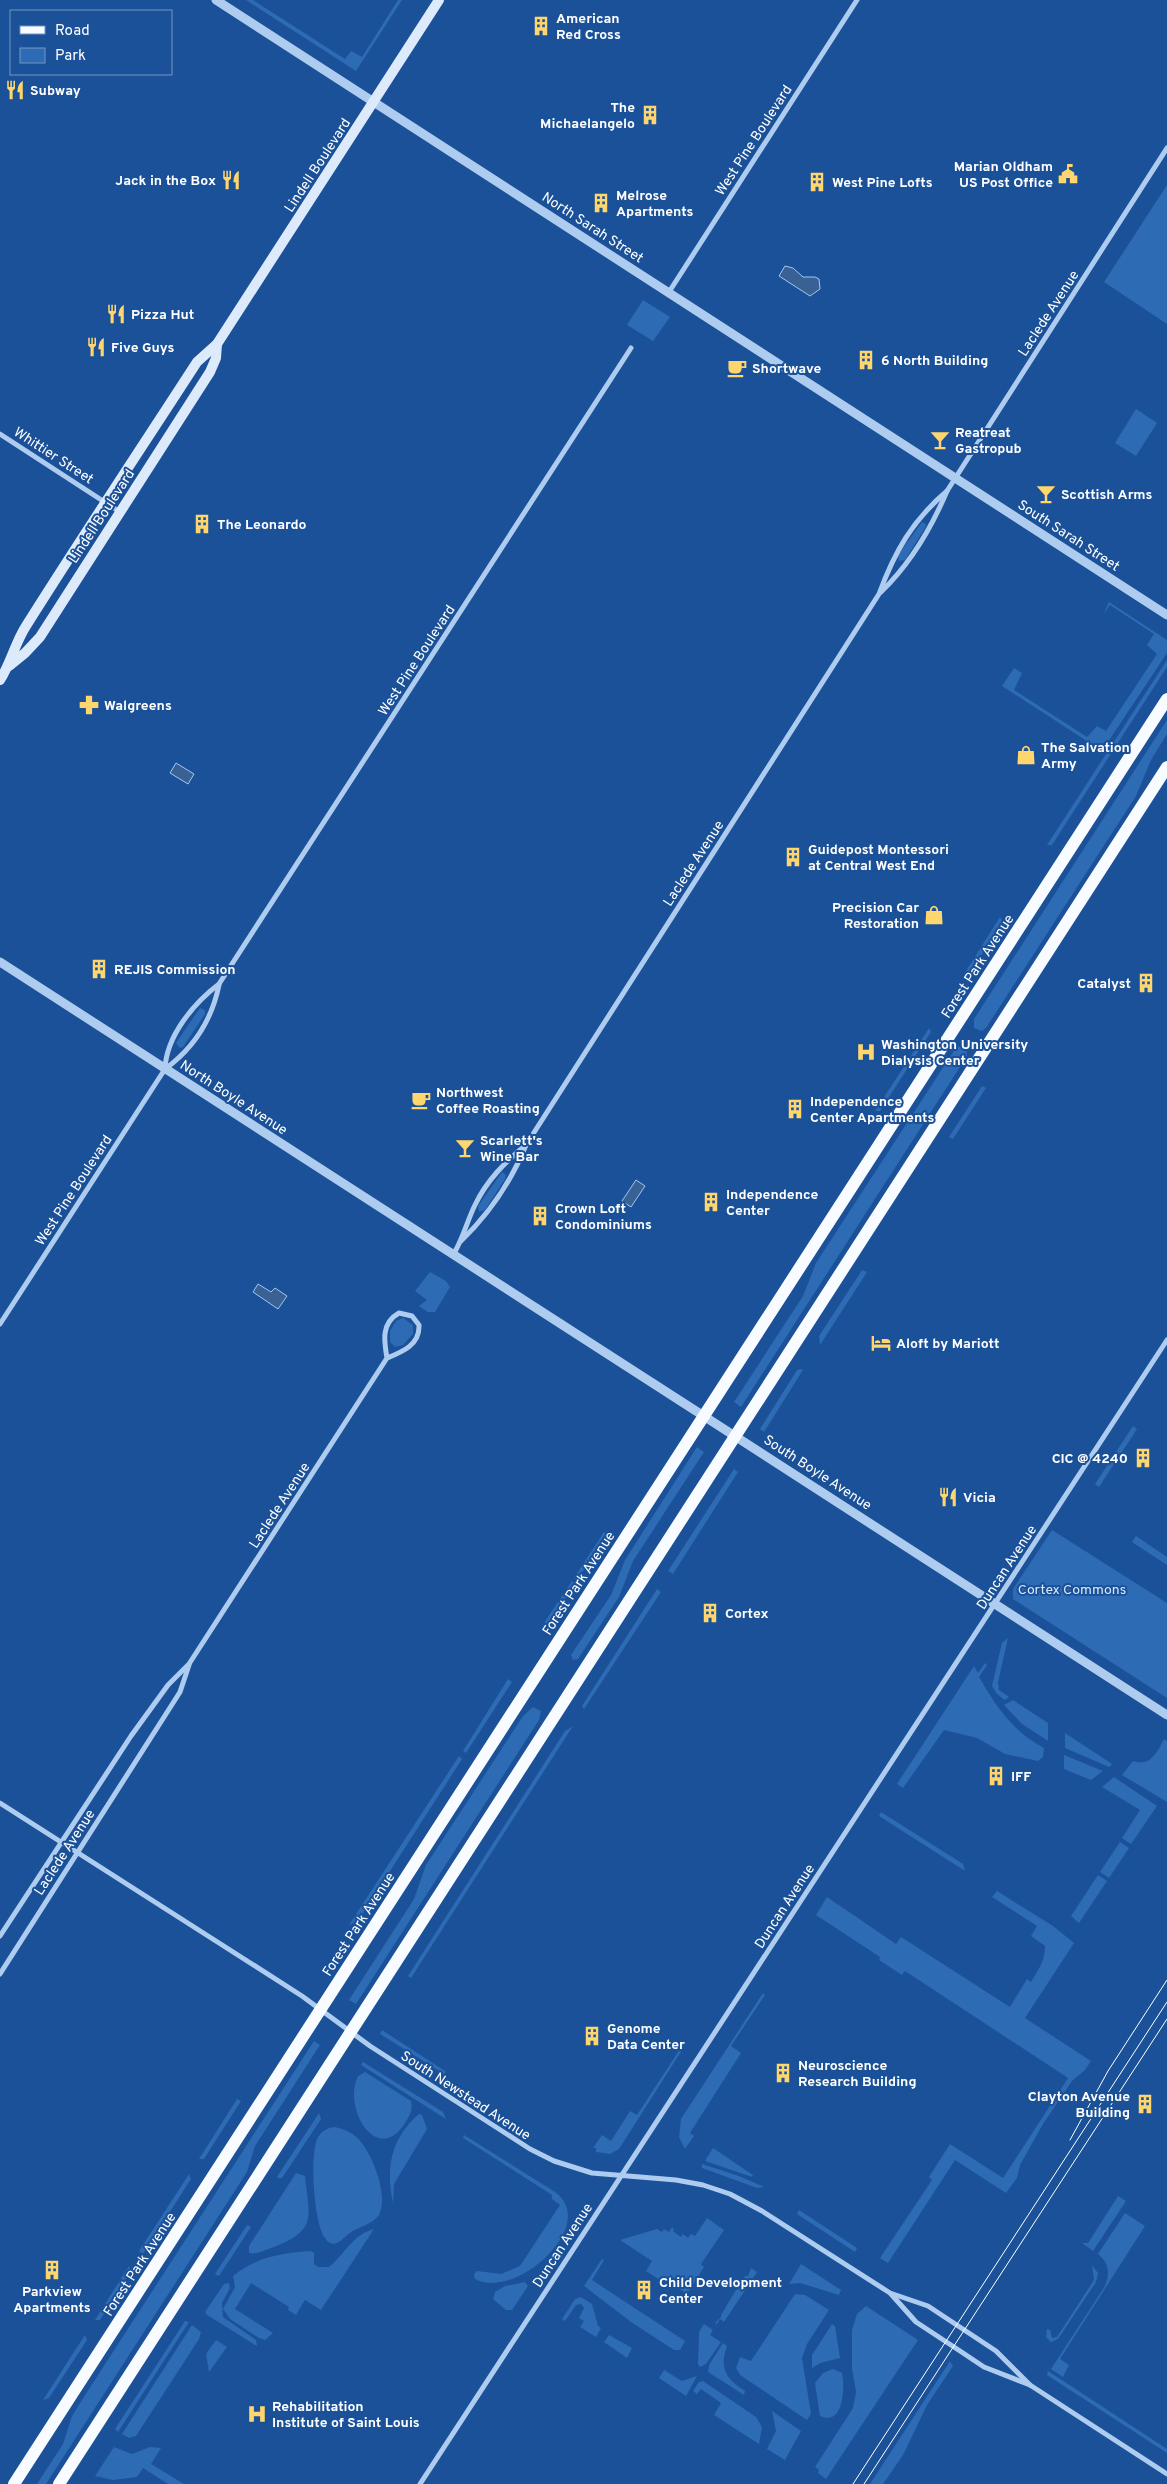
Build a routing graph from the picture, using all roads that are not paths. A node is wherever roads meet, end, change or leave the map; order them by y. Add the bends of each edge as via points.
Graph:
1 (216, 0) edge
2 (439, 0) edge
3 (857, 0) edge
4 (374, 102) junction
5 (1167, 148) edge
6 (669, 292) junction
7 (217, 344) junction
8 (631, 348) dead end
9 (0, 434) edge
10 (956, 478) junction
11 (947, 491) junction
12 (106, 502) junction
13 (120, 512) junction
14 (879, 594) junction
15 (1167, 615) edge
16 (8, 667) junction
17 (0, 680) edge
18 (1167, 699) edge
19 (1167, 767) edge
20 (0, 962) edge
21 (220, 984) junction
22 (165, 1069) junction
23 (526, 1145) junction
24 (462, 1241) junction
25 (453, 1255) junction
26 (0, 1324) edge
27 (1167, 1340) edge
28 (387, 1358) junction
29 (704, 1416) junction
30 (736, 1436) junction
31 (996, 1604) junction
32 (189, 1664) junction
33 (1167, 1715) edge
34 (0, 1803) edge
35 (60, 1843) junction
36 (77, 1853) junction
37 (0, 1936) edge
38 (0, 1974) edge
39 (321, 2010) junction
40 (350, 2033) junction
41 (620, 2176) junction
42 (890, 2293) junction
43 (1030, 2385) junction
44 (1167, 2474) edge
45 (14, 2484) edge
46 (59, 2484) edge
47 (420, 2484) edge

1 - 4 street, North Sarah Street
2 - 4 main road, Lindell Boulevard
3 - 6 street, West Pine Boulevard
4 - 6 street, North Sarah Street
4 - 7 main road, Lindell Boulevard
5 - 10 street, Laclede Avenue
6 - 10 street, North Sarah Street
7 - 12 main road, Lindell Boulevard via 197,362
7 - 13 main road, Lindell Boulevard via 210,372
8 - 21 street, West Pine Boulevard
9 - 12 street, Whittier Street
10 - 11 street, Laclede Avenue
10 - 15 street, South Sarah Street
11 - 14 street, Laclede Avenue via 930,528 908,563
11 - 14 street, Laclede Avenue via 917,520 894,554
12 - 13 street, Whittier Street
12 - 16 main road, Lindell Boulevard via 21,634
13 - 16 main road, Lindell Boulevard via 40,637
14 - 23 street, Laclede Avenue
16 - 17 main road, Lindell Boulevard
18 - 29 main road, Forest Park Avenue
19 - 30 main road
20 - 22 street, North Boyle Avenue
21 - 22 street, West Pine Boulevard via 210,1016 188,1051
21 - 22 street, West Pine Boulevard via 195,1005 172,1041
22 - 25 street, North Boyle Avenue
22 - 26 street, West Pine Boulevard
23 - 24 street, Laclede Avenue via 517,1167 494,1204
23 - 24 street, Laclede Avenue via 496,1172 476,1203
24 - 25 street, Laclede Avenue
25 - 29 street, South Boyle Avenue
27 - 31 street, Duncan Avenue
28 - 28 street via 406,1350 417,1338 419,1325 412,1316 399,1314 388,1323 384,1335
28 - 32 street, Laclede Avenue
29 - 30 street, South Boyle Avenue
29 - 39 main road, Forest Park Avenue
30 - 31 street, South Boyle Avenue
30 - 40 main road
31 - 33 street, South Boyle Avenue
31 - 41 street, Duncan Avenue
32 - 35 street, Laclede Avenue via 168,1685 143,1719
32 - 36 street, Laclede Avenue via 180,1692
34 - 35 street, South Newstead Avenue
35 - 36 street, South Newstead Avenue
35 - 37 street, Laclede Avenue
36 - 38 street, Laclede Avenue
36 - 39 street, South Newstead Avenue
39 - 40 street, South Newstead Avenue
39 - 45 main road, Forest Park Avenue
40 - 41 street, South Newstead Avenue via 542,2156 586,2171
40 - 46 main road
41 - 42 street, South Newstead Avenue via 693,2182 730,2194
41 - 47 street, Duncan Avenue
42 - 43 street, South Newstead Avenue via 934,2310 996,2351
42 - 43 street, South Newstead Avenue via 916,2322 984,2367
43 - 44 street, South Newstead Avenue

